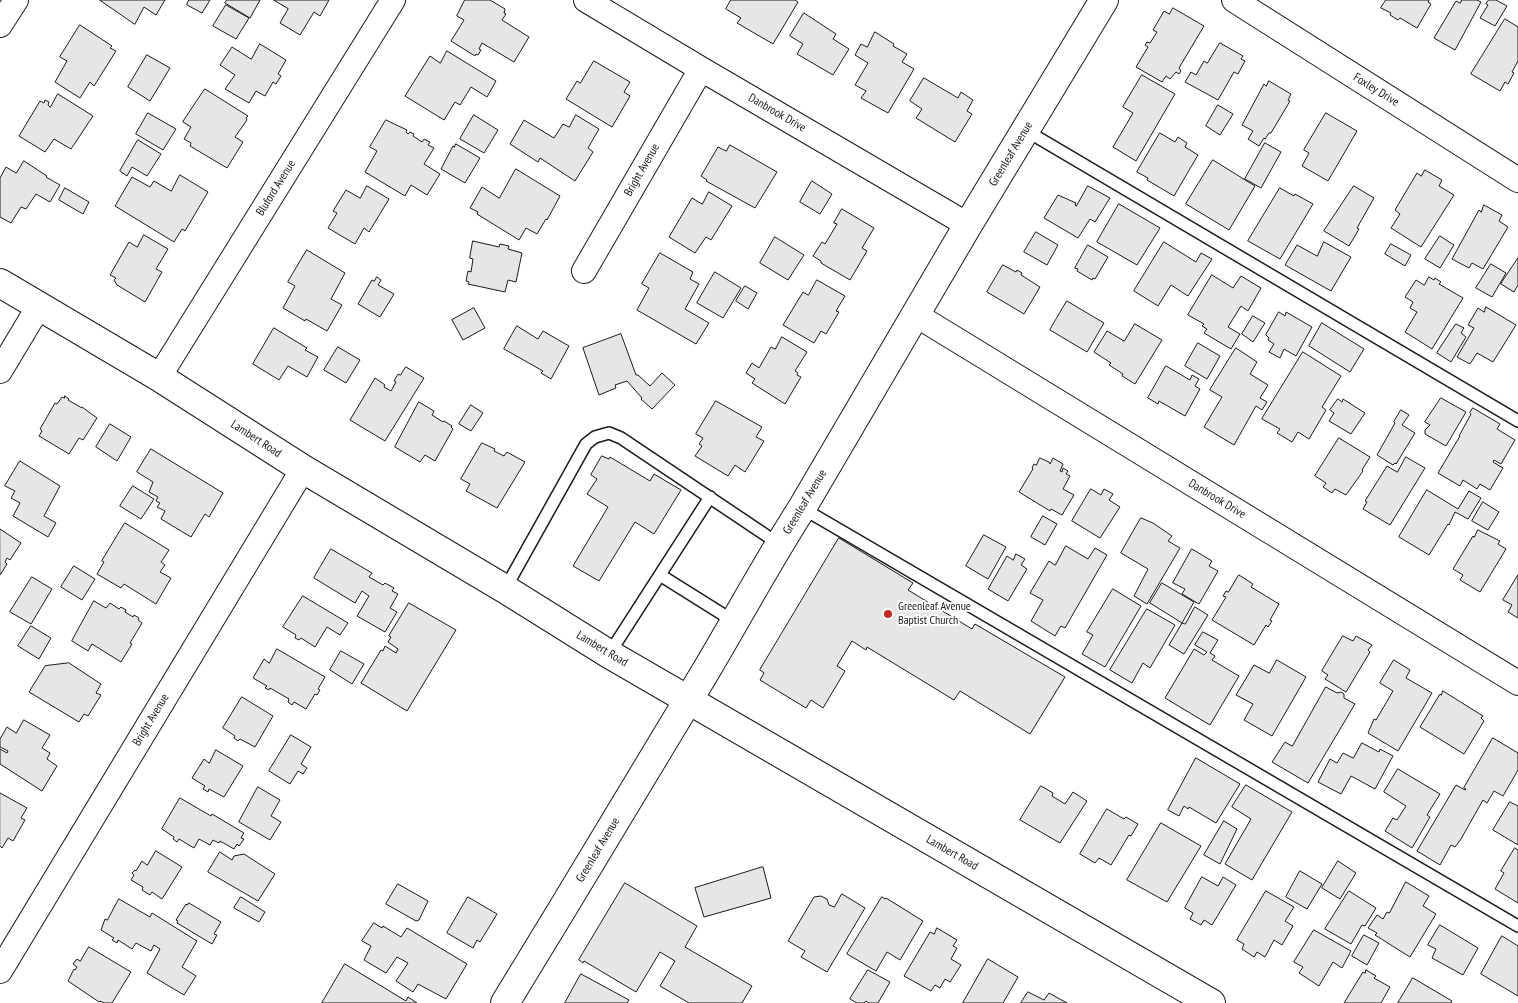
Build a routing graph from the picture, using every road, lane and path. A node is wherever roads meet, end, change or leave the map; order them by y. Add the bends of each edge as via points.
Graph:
1 (16, 0) edge
2 (393, 0) edge
3 (586, 0) edge
4 (1104, 0) edge
5 (1234, 0) edge
6 (0, 25) edge
7 (700, 69) junction
8 (1025, 130) junction
9 (1518, 180) edge
10 (968, 225) junction
11 (584, 271) dead end
12 (0, 283) edge
13 (39, 306) junction
14 (916, 314) junction
15 (0, 371) edge
16 (159, 377) junction
17 (1518, 421) edge
18 (303, 469) junction
19 (710, 497) junction
20 (802, 508) junction
21 (779, 544) junction
22 (660, 575) junction
23 (505, 589) junction
24 (735, 622) junction
25 (610, 654) junction
26 (1518, 683) edge
27 (688, 700) junction
28 (1518, 926) edge
29 (0, 971) edge
30 (504, 1003) edge
31 (1211, 1003) edge

1 - 6 street
2 - 16 street, Bluford Avenue
3 - 7 street, Danbrook Drive
4 - 8 main road, Greenleaf Avenue
5 - 9 street, Foxley Drive
7 - 10 street, Danbrook Drive
7 - 11 street, Bright Avenue
8 - 10 main road, Greenleaf Avenue
8 - 17 lane
10 - 14 main road, Greenleaf Avenue
12 - 13 main road, Lambert Road
13 - 15 street
13 - 16 main road, Lambert Road
14 - 20 main road, Greenleaf Avenue
14 - 26 street, Danbrook Drive
16 - 18 main road, Lambert Road
18 - 23 main road, Lambert Road
18 - 29 street, Bright Avenue
19 - 21 lane
19 - 22 lane
19 - 23 lane via 621,438 609,433 595,437 586,444
20 - 21 main road, Greenleaf Avenue
20 - 28 lane
21 - 24 main road, Greenleaf Avenue
22 - 24 lane
22 - 25 lane
23 - 25 main road, Lambert Road
24 - 27 main road, Greenleaf Avenue
25 - 27 main road, Lambert Road
27 - 30 main road, Greenleaf Avenue
27 - 31 main road, Lambert Road

